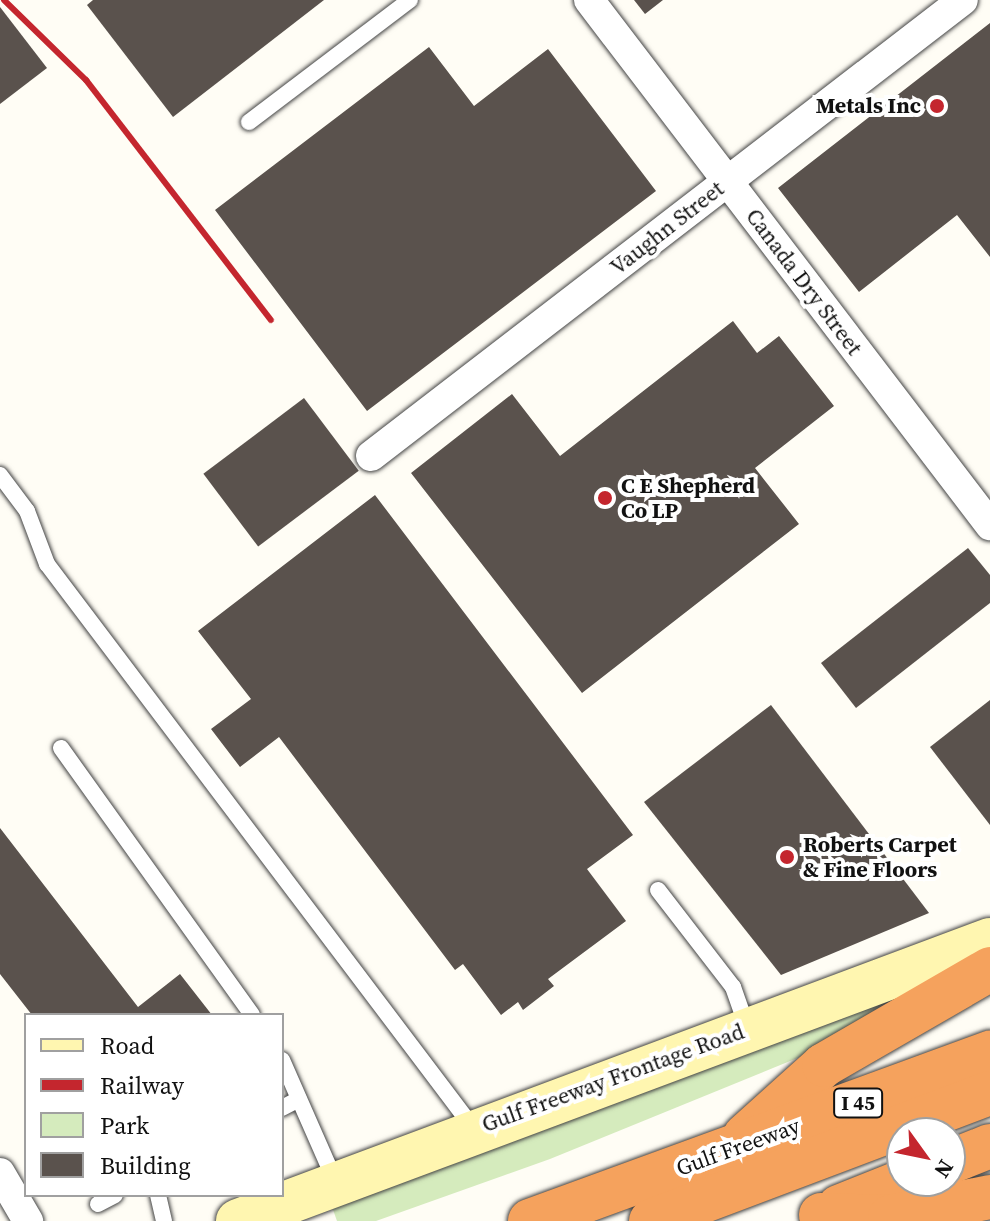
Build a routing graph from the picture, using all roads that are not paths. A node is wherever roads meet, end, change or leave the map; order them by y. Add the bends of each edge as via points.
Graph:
1 (410, 0) edge
2 (589, 0) edge
3 (963, 0) edge
4 (249, 122) dead end
5 (727, 181) junction
6 (371, 456) dead end
7 (0, 475) edge
8 (990, 525) edge
9 (61, 748) dead end
10 (658, 890) dead end
11 (990, 940) edge
12 (990, 969) edge
13 (251, 1013) edge
14 (747, 1029) junction
15 (990, 1053) edge
16 (284, 1065) edge
17 (990, 1093) edge
18 (299, 1099) junction
19 (284, 1107) edge
20 (474, 1129) junction
21 (990, 1146) edge
22 (726, 1153) junction
23 (966, 1156) edge
24 (0, 1173) edge
25 (335, 1183) junction
26 (886, 1188) edge
27 (111, 1197) edge
28 (158, 1197) edge
29 (990, 1197) edge
30 (98, 1204) dead end
31 (813, 1218) edge
32 (239, 1220) edge
33 (28, 1221) edge
34 (164, 1221) edge
35 (530, 1221) edge
36 (651, 1221) edge

1 - 4 lane
2 - 5 street, Canada Dry Street
3 - 5 street, Vaughn Street
5 - 6 street, Vaughn Street
5 - 8 street, Canada Dry Street
7 - 20 lane via 27,511 47,564
9 - 13 lane
10 - 14 lane via 733,987
11 - 14 main road, Gulf Freeway Frontage Road
12 - 22 highway via 824,1065
14 - 20 main road, Gulf Freeway Frontage Road
15 - 22 highway, Gulf Freeway / I 45
16 - 18 lane
17 - 36 highway, Gulf Freeway
18 - 19 lane
18 - 25 lane
20 - 25 main road, Gulf Freeway Frontage Road
21 - 23 highway
22 - 35 highway, Gulf Freeway / I 45
24 - 33 street
25 - 32 main road, Gulf Freeway Frontage Road
26 - 31 highway
27 - 30 lane
28 - 34 lane
29 - 31 highway via 890,1217

